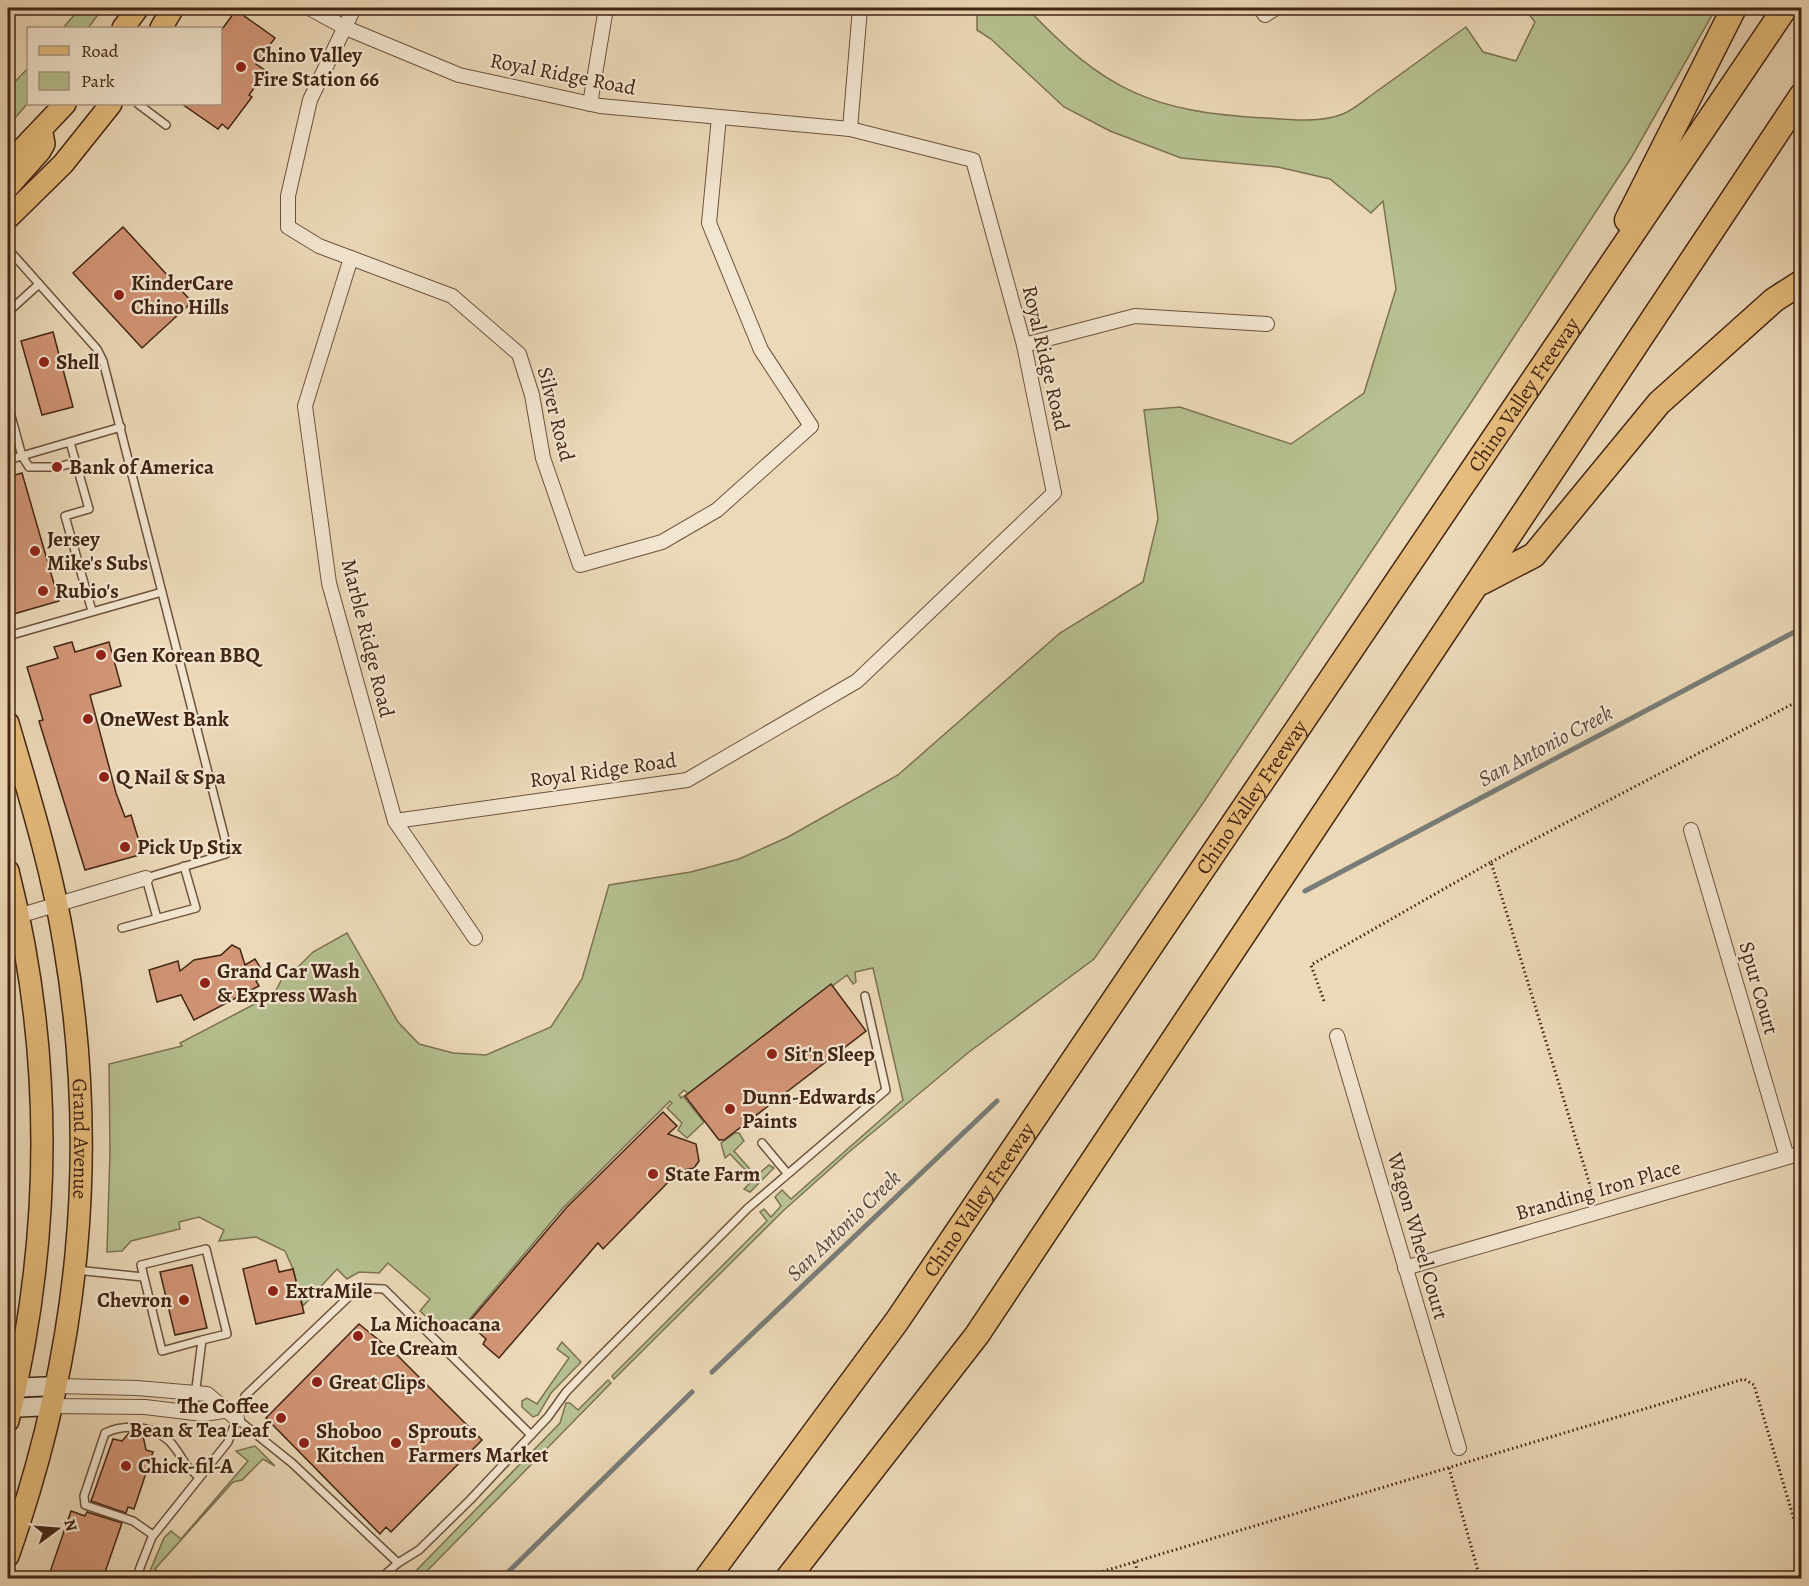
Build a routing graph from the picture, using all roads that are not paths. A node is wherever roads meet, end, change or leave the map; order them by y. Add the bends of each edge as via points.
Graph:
1 (138, 8) edge
2 (173, 8) edge
3 (309, 8) edge
4 (354, 8) edge
5 (606, 8) edge
6 (860, 8) edge
7 (1734, 8) edge
8 (1785, 8) edge
9 (124, 27) edge
10 (161, 27) edge
11 (346, 28) junction
12 (1802, 95) edge
13 (590, 104) junction
14 (64, 105) edge
15 (110, 105) edge
16 (139, 105) edge
17 (719, 117) junction
18 (166, 125) dead end
19 (850, 129) junction
20 (39, 131) junction
21 (8, 165) edge
22 (8, 187) edge
23 (8, 218) edge
24 (8, 249) edge
25 (351, 258) junction
26 (1802, 282) edge
27 (39, 284) junction
28 (1582, 310) junction
29 (8, 312) edge
30 (1267, 324) dead end
31 (1024, 345) junction
32 (8, 405) edge
33 (121, 427) junction
34 (70, 442) junction
35 (22, 456) junction
36 (8, 460) edge
37 (76, 462) junction
38 (1480, 583) junction
39 (162, 592) junction
40 (93, 611) junction
41 (8, 636) edge
42 (8, 723) edge
43 (395, 821) junction
44 (1692, 830) dead end
45 (184, 866) junction
46 (8, 871) edge
47 (146, 878) junction
48 (57, 904) junction
49 (13, 918) edge
50 (157, 918) junction
51 (122, 928) dead end
52 (475, 938) dead end
53 (865, 996) dead end
54 (1337, 1036) dead end
55 (762, 1143) dead end
56 (1802, 1153) edge
57 (1787, 1157) junction
58 (788, 1173) junction
59 (1405, 1268) junction
60 (76, 1270) junction
61 (143, 1277) junction
62 (202, 1340) junction
63 (196, 1393) junction
64 (55, 1396) junction
65 (10, 1402) edge
66 (224, 1411) junction
67 (193, 1412) junction
68 (237, 1419) junction
69 (531, 1435) junction
70 (1459, 1448) dead end
71 (199, 1477) junction
72 (153, 1535) junction
73 (728, 1549) junction
74 (8, 1556) edge
75 (398, 1563) junction
76 (136, 1578) edge
77 (381, 1578) edge
78 (689, 1578) edge
79 (707, 1578) edge
80 (788, 1578) edge

1 - 9 main road
2 - 10 main road
3 - 11 street, Royal Ridge Road
4 - 11 street
5 - 13 street
6 - 19 street
7 - 28 highway
8 - 28 highway, Chino Valley Freeway
11 - 13 street, Royal Ridge Road via 459,75
11 - 25 street, Silver Road via 310,100 288,196 288,227 319,246
12 - 38 highway
13 - 17 street, Royal Ridge Road
14 - 20 main road
15 - 23 main road via 63,164
16 - 18 lane
17 - 19 street, Royal Ridge Road
17 - 25 street, Silver Road via 709,223 761,350 811,426 708,516 662,542 580,565 543,458 532,394 519,354 452,296
19 - 31 street, Royal Ridge Road via 973,160
20 - 21 main road
20 - 22 main road via 44,139 40,151
24 - 27 lane
25 - 43 street, Marble Ridge Road via 305,406 328,583
26 - 38 highway via 1774,300 1659,403 1534,555
27 - 29 lane
27 - 33 lane via 97,349
28 - 73 highway, Chino Valley Freeway via 897,1321
30 - 31 street via 1135,316
31 - 43 street, Royal Ridge Road via 1053,493 857,681 687,780
32 - 35 lane
33 - 34 lane
33 - 39 lane
34 - 35 lane
34 - 37 lane
35 - 36 lane
35 - 37 lane via 29,467 58,467
37 - 40 lane via 89,509 65,516
38 - 80 highway via 977,1335
39 - 40 lane
39 - 45 lane via 227,847 226,854
40 - 41 lane
42 - 48 main road, Grand Avenue
43 - 52 street, Marble Ridge Road
44 - 57 street, Spur Court
45 - 47 lane
45 - 50 lane via 196,908
46 - 49 main road, Grand Avenue
47 - 48 street
47 - 50 lane
48 - 49 street
48 - 60 main road, Grand Avenue via 72,993 80,1080 82,1182
49 - 65 main road, Grand Avenue via 37,1023 43,1150 35,1265
50 - 51 lane
53 - 58 lane via 886,1090
54 - 59 street, Wagon Wheel Court
55 - 58 lane
56 - 57 street, Branding Iron Place
57 - 59 street, Branding Iron Place
58 - 69 lane via 643,1312 566,1392
59 - 70 street, Wagon Wheel Court
60 - 61 lane
60 - 64 main road, Grand Avenue
61 - 62 lane via 162,1350
61 - 62 lane via 141,1265 206,1249 227,1334
62 - 63 lane
63 - 64 street via 103,1386
63 - 66 street via 207,1395
63 - 67 lane
64 - 65 main road
64 - 67 street
64 - 74 main road, Grand Avenue
66 - 67 street
66 - 68 street
68 - 69 lane via 245,1396 358,1288 384,1288
68 - 71 lane via 228,1442
68 - 75 lane via 292,1463
69 - 75 lane via 419,1550
71 - 72 lane
71 - 72 lane via 184,1465 165,1437 149,1429 114,1429 105,1433 84,1496 85,1505 133,1521
72 - 76 lane
73 - 78 highway
73 - 79 highway, Chino Valley Freeway
75 - 77 lane

